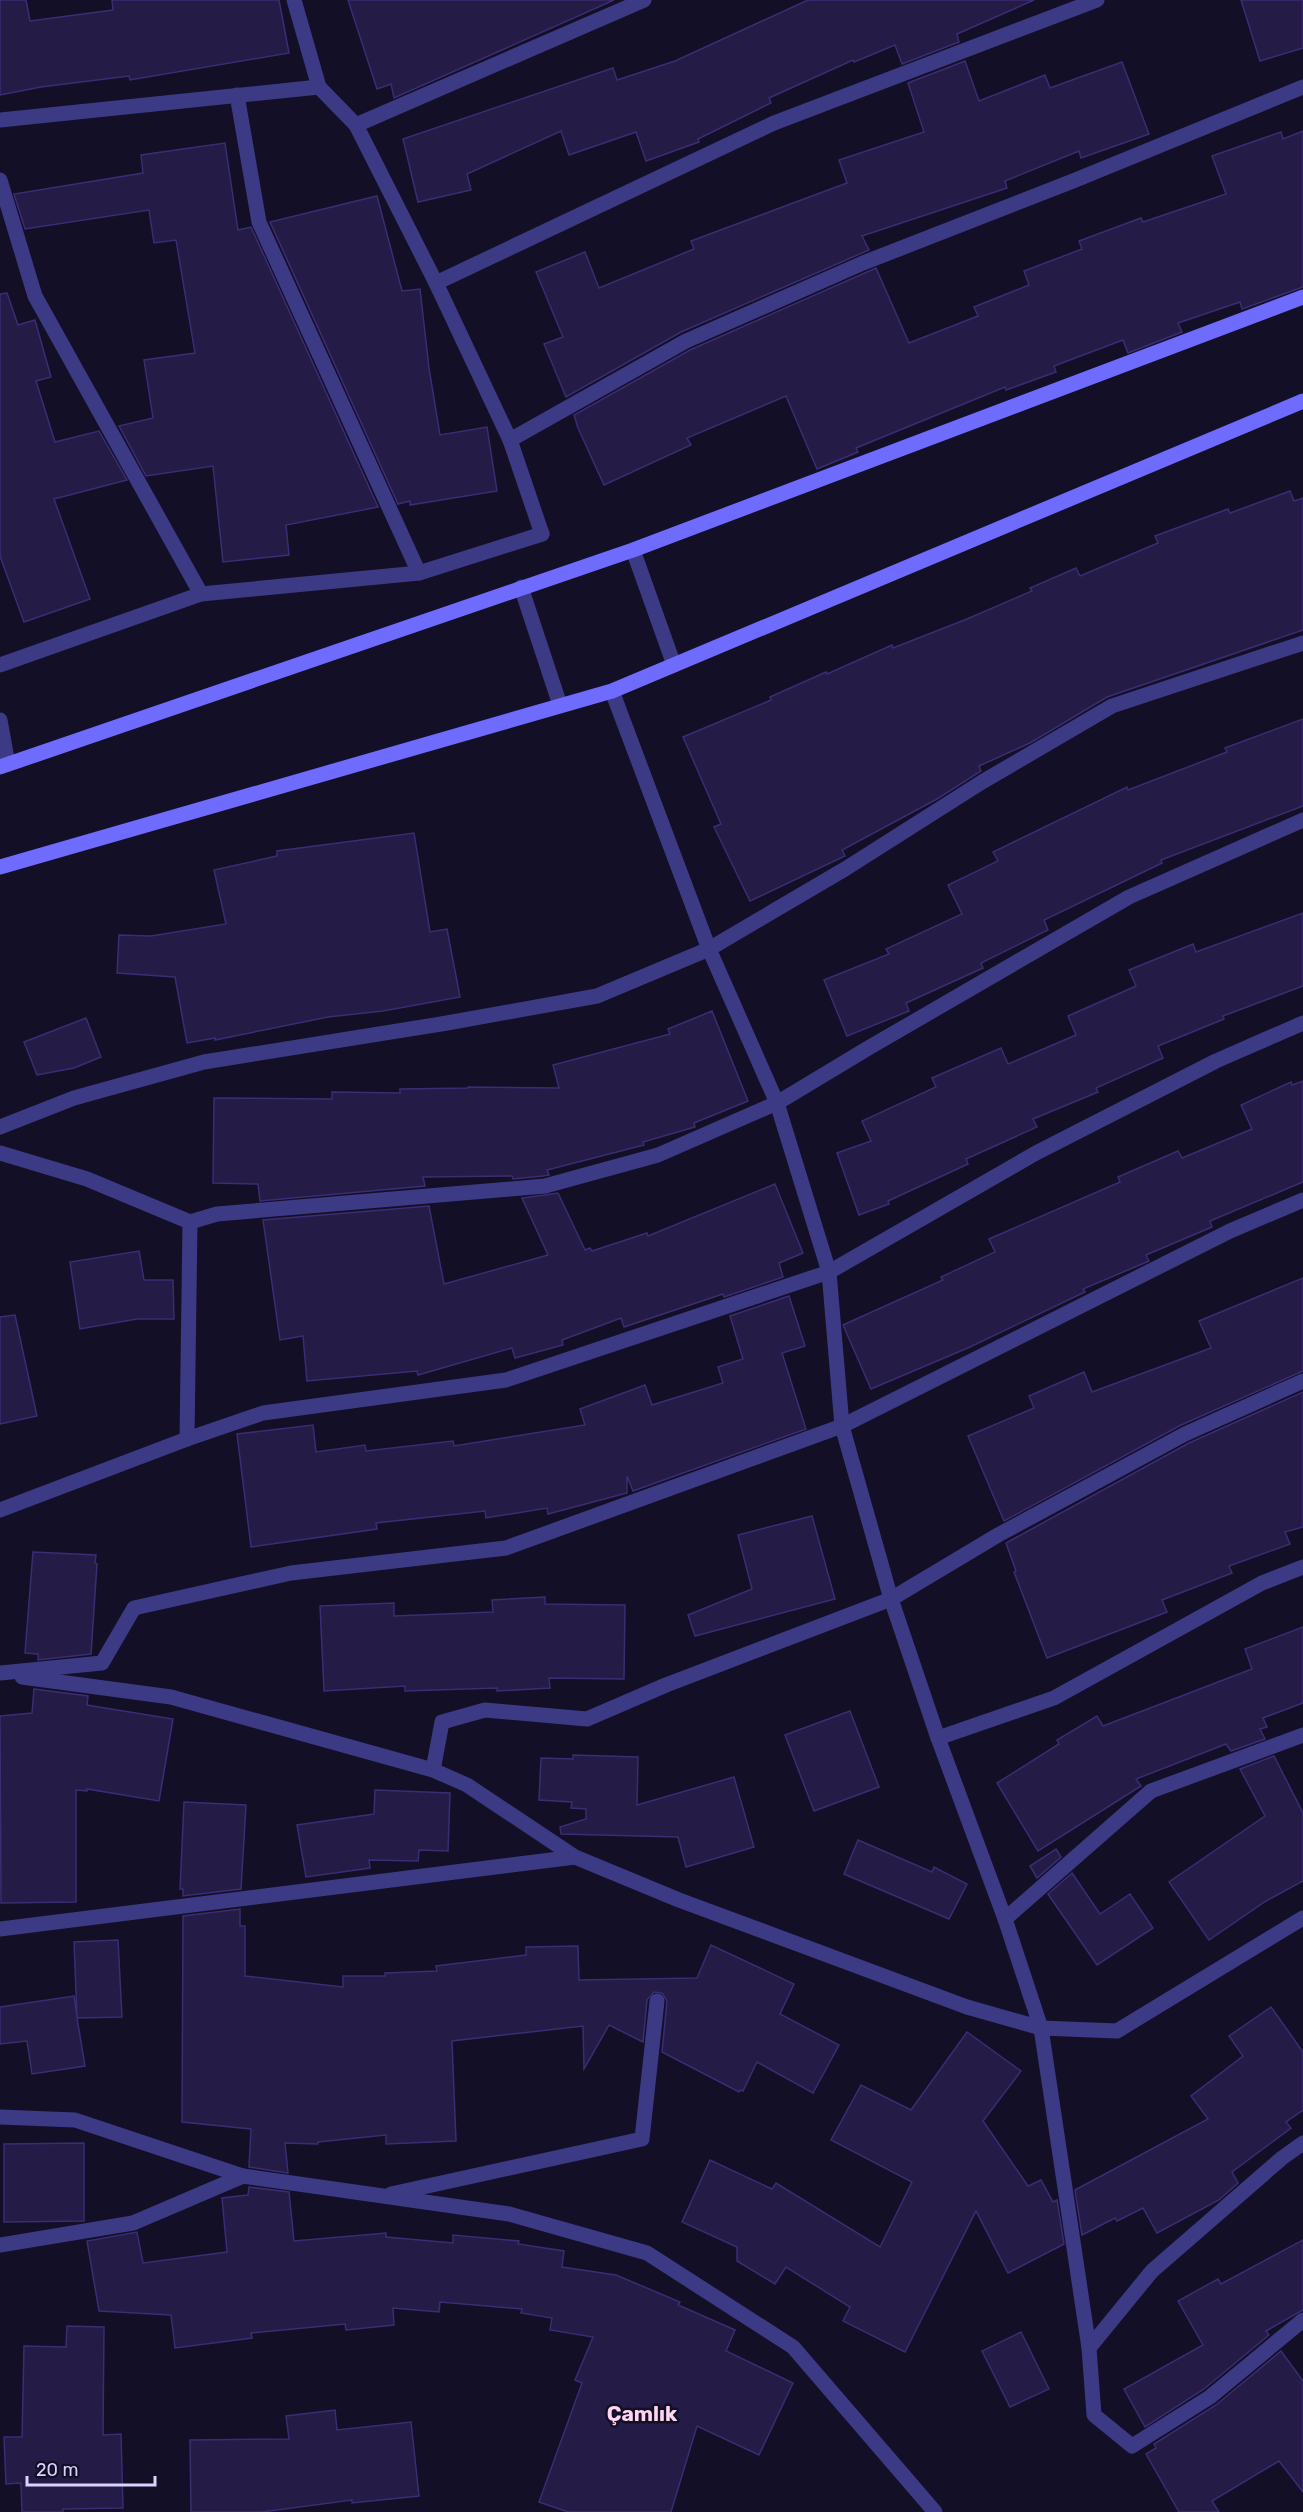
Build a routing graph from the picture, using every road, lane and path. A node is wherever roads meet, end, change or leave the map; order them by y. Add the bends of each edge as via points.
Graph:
1 (294, 0) edge
2 (644, 0) edge
3 (1097, 0) edge
4 (319, 87) junction
5 (1303, 87) edge
6 (237, 95) junction
7 (0, 120) edge
8 (356, 125) junction
9 (0, 180) edge
10 (436, 283) junction
11 (1303, 297) edge
12 (1303, 401) edge
13 (510, 440) junction
14 (633, 550) junction
15 (419, 573) junction
16 (521, 587) junction
17 (201, 594) junction
18 (1303, 643) edge
19 (0, 665) edge
20 (674, 665) junction
21 (612, 691) junction
22 (560, 705) junction
23 (0, 720) edge
24 (4, 766) edge
25 (1303, 820) edge
26 (0, 867) edge
27 (709, 949) junction
28 (1303, 1023) edge
29 (777, 1103) junction
30 (0, 1127) edge
31 (0, 1153) edge
32 (1303, 1200) edge
33 (190, 1222) junction
34 (829, 1272) junction
35 (1303, 1382) edge
36 (842, 1426) junction
37 (187, 1439) junction
38 (0, 1510) edge
39 (1303, 1568) edge
40 (891, 1599) junction
41 (0, 1673) edge
42 (1303, 1736) edge
43 (938, 1738) junction
44 (433, 1770) junction
45 (575, 1857) junction
46 (1303, 1918) edge
47 (1005, 1919) junction
48 (0, 1929) edge
49 (657, 2001) dead end
50 (1041, 2028) junction
51 (0, 2117) edge
52 (1303, 2143) edge
53 (243, 2176) junction
54 (382, 2196) junction
55 (0, 2245) edge
56 (1303, 2320) edge
57 (1089, 2348) junction
58 (935, 2512) edge

1 - 4 street
2 - 8 street
3 - 10 street via 774,123
4 - 6 street
4 - 8 street
5 - 13 street via 863,263 686,341
6 - 7 street
6 - 15 street via 259,222
8 - 10 street
9 - 17 street via 35,296
10 - 13 street
11 - 14 main road
12 - 20 main road
13 - 15 street via 542,534
14 - 16 main road
14 - 20 street
15 - 17 street
16 - 22 street
16 - 24 main road
17 - 19 street
18 - 27 street via 1112,706
20 - 21 main road
21 - 22 main road
21 - 27 street
22 - 26 main road
23 - 24 street
25 - 29 street via 1129,897
27 - 29 street
27 - 30 street via 597,996 204,1062 74,1098
28 - 34 street via 1216,1061 1036,1153
29 - 33 street via 658,1155 545,1186 217,1214
29 - 34 street
31 - 33 street via 87,1179
32 - 36 street via 1230,1231
33 - 37 street
34 - 36 street
34 - 37 street via 506,1380 263,1413
35 - 40 street via 1185,1434 998,1535
36 - 40 street
36 - 41 street via 507,1548 291,1573 134,1608 102,1663
37 - 38 street
39 - 43 street via 1262,1583 1054,1698
40 - 43 street
40 - 44 street via 587,1719 485,1710 442,1722
41 - 44 street via 171,1697
42 - 47 street via 1151,1791
43 - 47 street
44 - 45 street via 467,1785
45 - 48 street
45 - 50 street via 956,2003
46 - 50 street via 1117,2031
47 - 50 street
49 - 54 street via 642,2139
50 - 57 street
51 - 53 street via 75,2120
52 - 57 street via 1152,2271
53 - 54 street
53 - 55 street via 133,2223
54 - 58 street via 509,2214 647,2253 793,2347
56 - 57 street via 1210,2397 1132,2446 1094,2415

